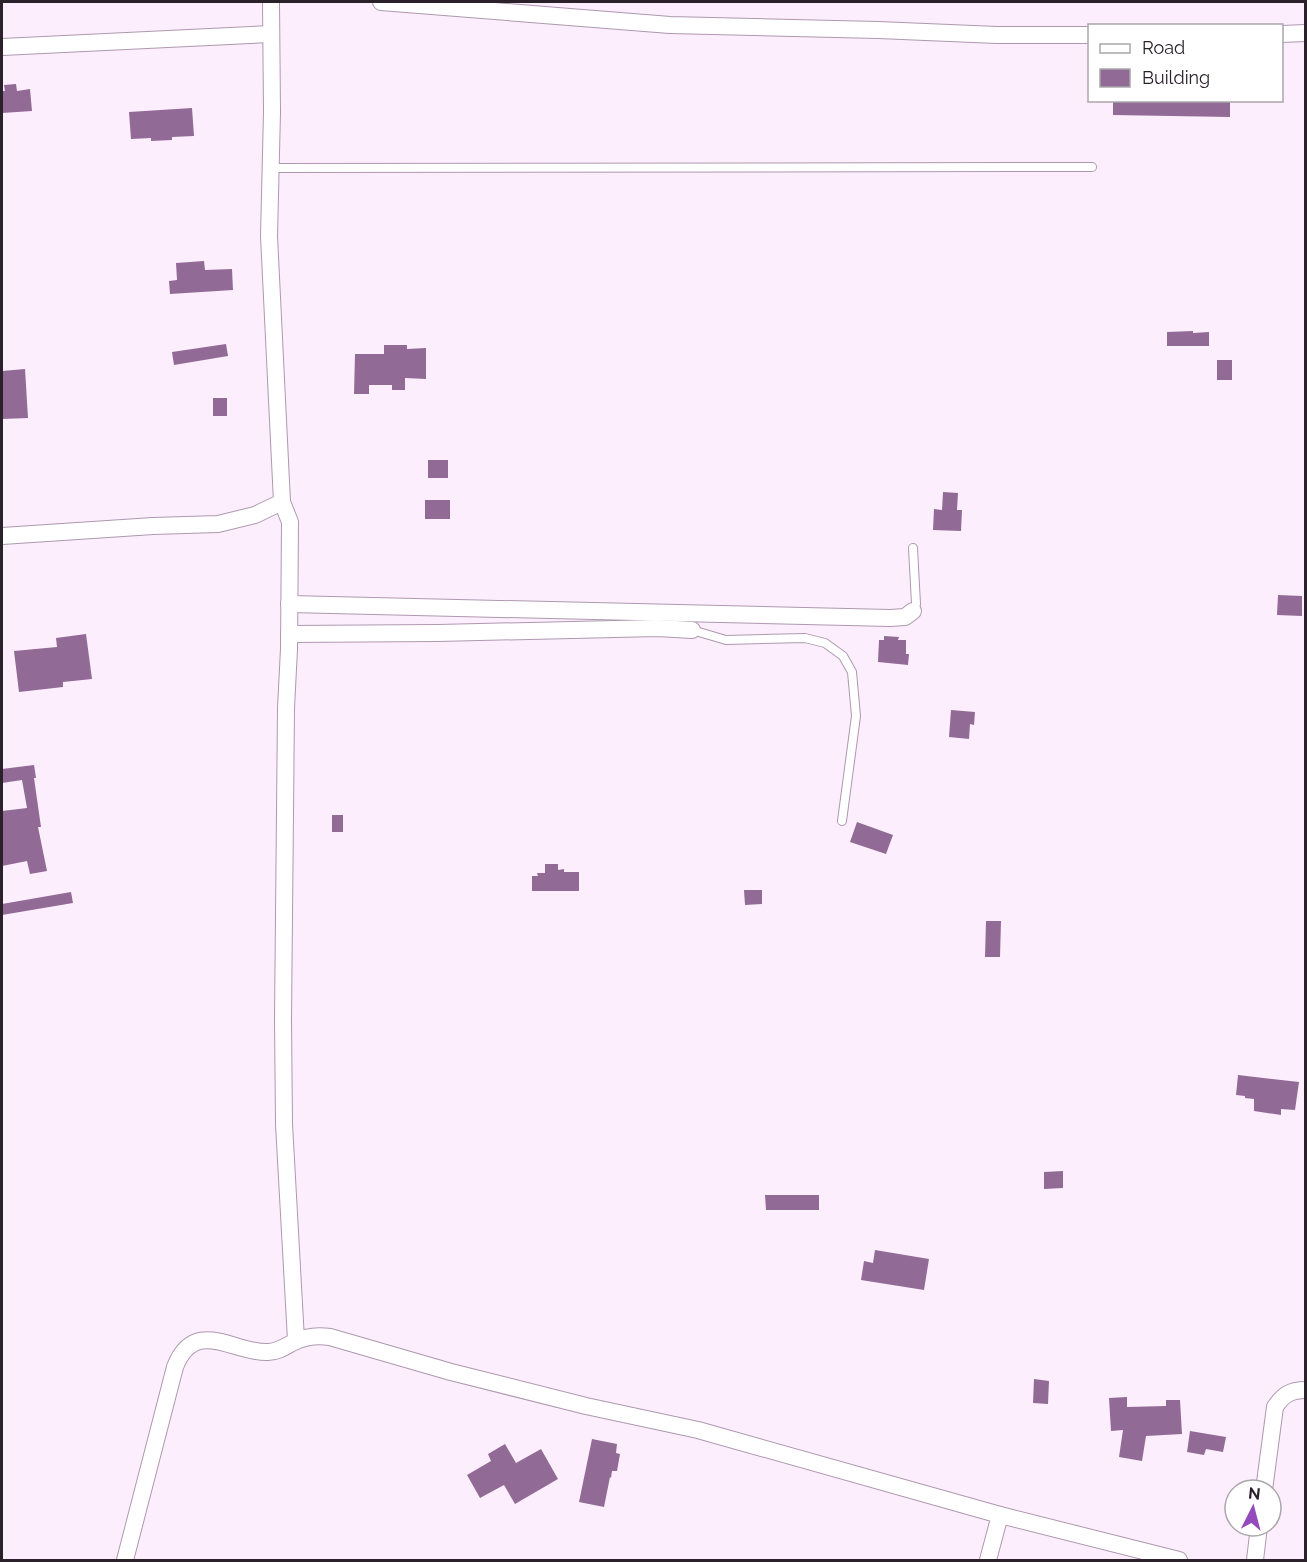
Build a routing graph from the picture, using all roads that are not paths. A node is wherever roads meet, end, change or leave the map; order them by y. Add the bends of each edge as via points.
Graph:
1 (271, 2) edge
2 (381, 2) edge
3 (270, 33) junction
4 (1305, 33) edge
5 (1283, 34) edge
6 (1088, 35) edge
7 (2, 47) edge
8 (1092, 167) dead end
9 (271, 168) junction
10 (282, 502) junction
11 (2, 536) edge
12 (913, 548) dead end
13 (290, 604) junction
14 (913, 611) joint
15 (692, 630) joint
16 (289, 634) junction
17 (842, 821) dead end
18 (296, 1340) junction
19 (1305, 1390) edge
20 (1266, 1478) edge
21 (1000, 1515) junction
22 (1258, 1538) edge
23 (125, 1560) edge
24 (988, 1560) edge
25 (1179, 1560) edge
26 (1255, 1560) edge

1 - 3 street
2 - 6 street via 670,26
3 - 7 street
3 - 9 street
4 - 5 street
8 - 9 lane
9 - 10 street via 269,236
10 - 11 street via 255,515 218,524
10 - 13 street via 290,522
12 - 14 lane
13 - 14 street via 890,618 906,617
13 - 16 street
15 - 16 street
15 - 17 lane via 726,640 805,638 825,643 843,656 852,672 856,716
16 - 18 street via 283,1020
18 - 21 street via 317,1335 330,1337 451,1372 698,1430
18 - 23 street via 270,1352 204,1341 194,1343 178,1358
19 - 20 street via 1282,1396 1275,1407
21 - 24 street
21 - 25 street
22 - 26 street

